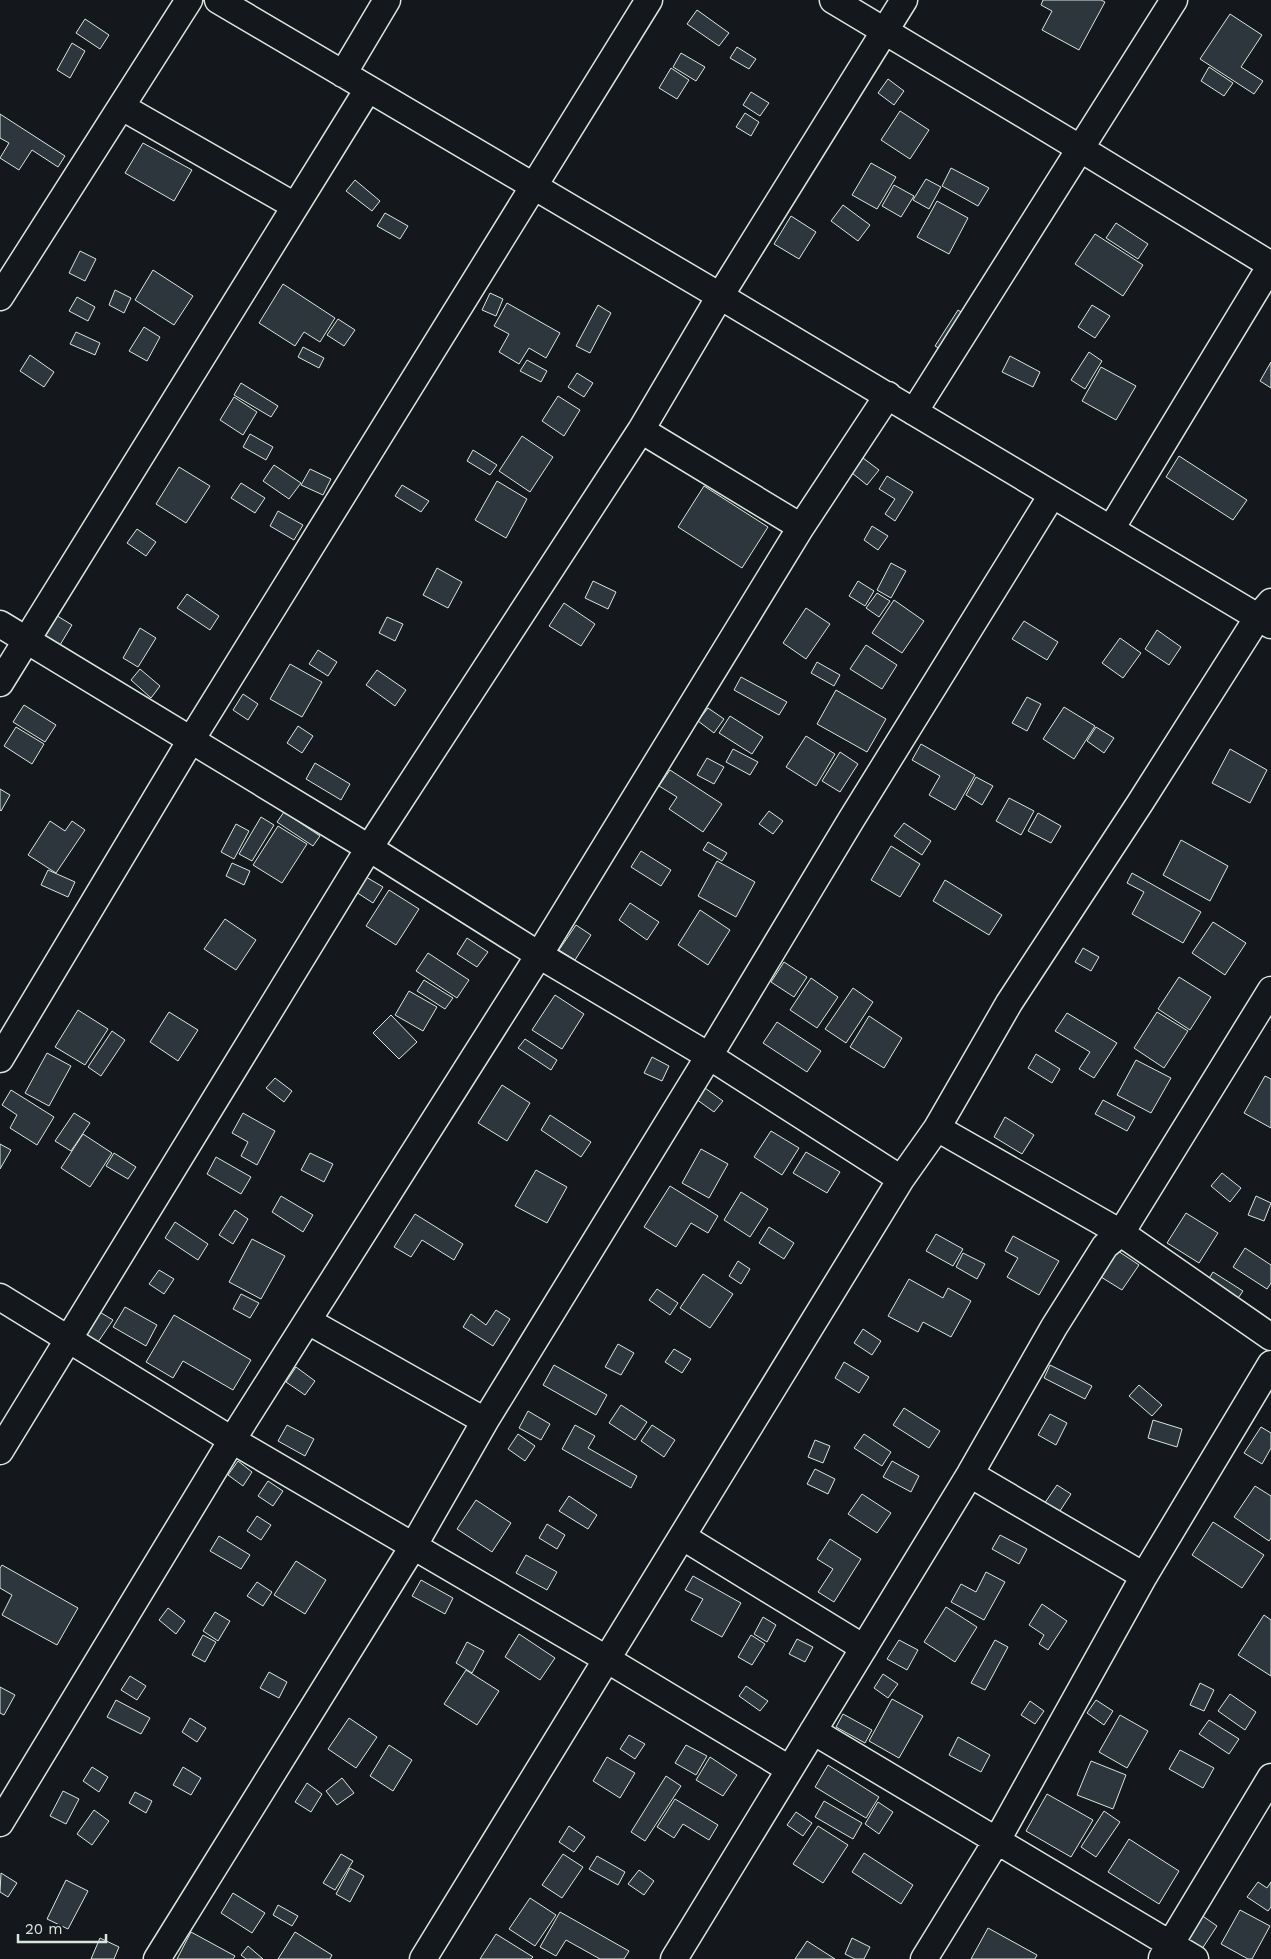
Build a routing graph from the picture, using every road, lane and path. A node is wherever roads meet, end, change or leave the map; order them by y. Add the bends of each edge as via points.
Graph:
1 (189, 0) edge
2 (218, 0) edge
3 (387, 0) edge
4 (649, 0) edge
5 (833, 0) edge
6 (904, 0) edge
7 (1174, 0) edge
8 (885, 31) junction
9 (343, 74) junction
10 (368, 89) junction
11 (122, 107) junction
12 (1081, 149) junction
13 (533, 186) junction
14 (295, 206) junction
15 (1271, 265) edge
16 (720, 296) junction
17 (0, 297) edge
18 (888, 395) junction
19 (914, 412) junction
20 (641, 430) junction
21 (1052, 495) junction
22 (801, 527) junction
23 (1111, 528) junction
24 (1267, 615) edge
25 (0, 624) edge
26 (26, 641) junction
27 (0, 683) edge
28 (191, 740) junction
29 (369, 848) junction
30 (539, 955) junction
31 (1271, 990) edge
32 (709, 1056) junction
33 (0, 1059) edge
34 (937, 1128) junction
35 (901, 1179) junction
36 (1121, 1233) junction
37 (0, 1297) edge
38 (308, 1321) junction
39 (1271, 1337) edge
40 (68, 1341) junction
41 (1271, 1364) edge
42 (485, 1421) junction
43 (232, 1440) junction
44 (0, 1451) edge
45 (970, 1474) junction
46 (683, 1536) junction
47 (414, 1545) junction
48 (1144, 1576) junction
49 (864, 1648) junction
50 (608, 1660) junction
51 (813, 1731) junction
52 (789, 1769) junction
53 (1271, 1777) edge
54 (0, 1823) edge
55 (996, 1842) junction
56 (1167, 1952) edge
57 (157, 1959) edge
58 (423, 1959) edge
59 (674, 1959) edge
60 (924, 1959) edge
61 (1195, 1959) edge

1 - 11 street
2 - 9 street
3 - 9 street
4 - 13 street
5 - 8 street
6 - 8 street
7 - 12 street
8 - 12 street
8 - 16 street
9 - 10 street
10 - 13 street
10 - 14 street
11 - 14 street
11 - 17 street
12 - 15 street
12 - 19 street
13 - 16 street
13 - 28 street
14 - 26 street
15 - 23 street
16 - 18 street
16 - 20 street
18 - 19 street
18 - 22 street
19 - 21 street
20 - 22 street
20 - 29 street
21 - 23 street
21 - 32 street
22 - 30 street
23 - 24 street
24 - 34 street via 1009,1003
25 - 26 street
26 - 27 street
26 - 28 street
28 - 29 street
28 - 33 street
29 - 30 street
29 - 40 street
30 - 32 street
30 - 38 street
31 - 36 street
32 - 35 street
32 - 42 street
34 - 35 street
34 - 36 street
35 - 46 street
36 - 39 street
36 - 45 street via 1105,1246 1059,1319
37 - 40 street
38 - 42 street
38 - 43 street
40 - 43 street
40 - 44 street
41 - 48 street
42 - 47 street
43 - 47 street
43 - 54 street
45 - 48 street
45 - 49 street
46 - 49 street
46 - 50 street
47 - 50 street
47 - 57 street
48 - 55 street
49 - 51 street
50 - 52 street
50 - 58 street
51 - 52 street
51 - 55 street
52 - 59 street
53 - 56 street
55 - 56 street
55 - 60 street
56 - 61 street

